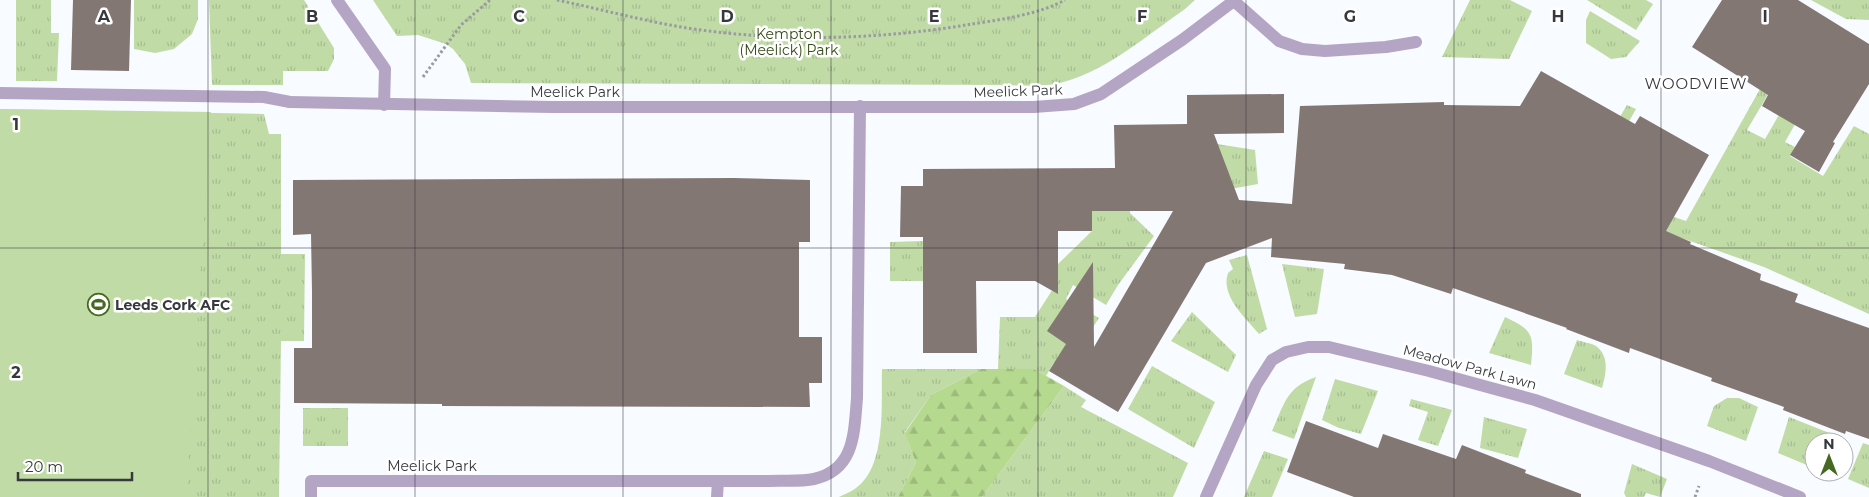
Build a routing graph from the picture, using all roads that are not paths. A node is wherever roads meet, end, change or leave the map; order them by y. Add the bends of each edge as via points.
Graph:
1 (337, 0) edge
2 (1234, 1) edge
3 (1416, 42) dead end
4 (0, 93) edge
5 (384, 105) junction
6 (860, 106) junction
7 (718, 481) junction
8 (311, 497) edge
9 (717, 497) edge
10 (1206, 497) edge
11 (1800, 497) edge

1 - 5 street via 385,70
2 - 3 street via 1279,41 1302,49 1325,51
2 - 6 street, Meelick Park via 1101,94 1074,104 1034,107
4 - 5 street, Meelick Park via 264,97 290,102
5 - 6 street, Meelick Park
6 - 7 street, Meelick Park via 857,398 853,436 846,459 834,471 814,479
7 - 8 street, Meelick Park via 311,481
7 - 9 street
10 - 11 street, Meadow Park Lawn via 1256,385 1272,360 1308,346 1329,346 1536,400

